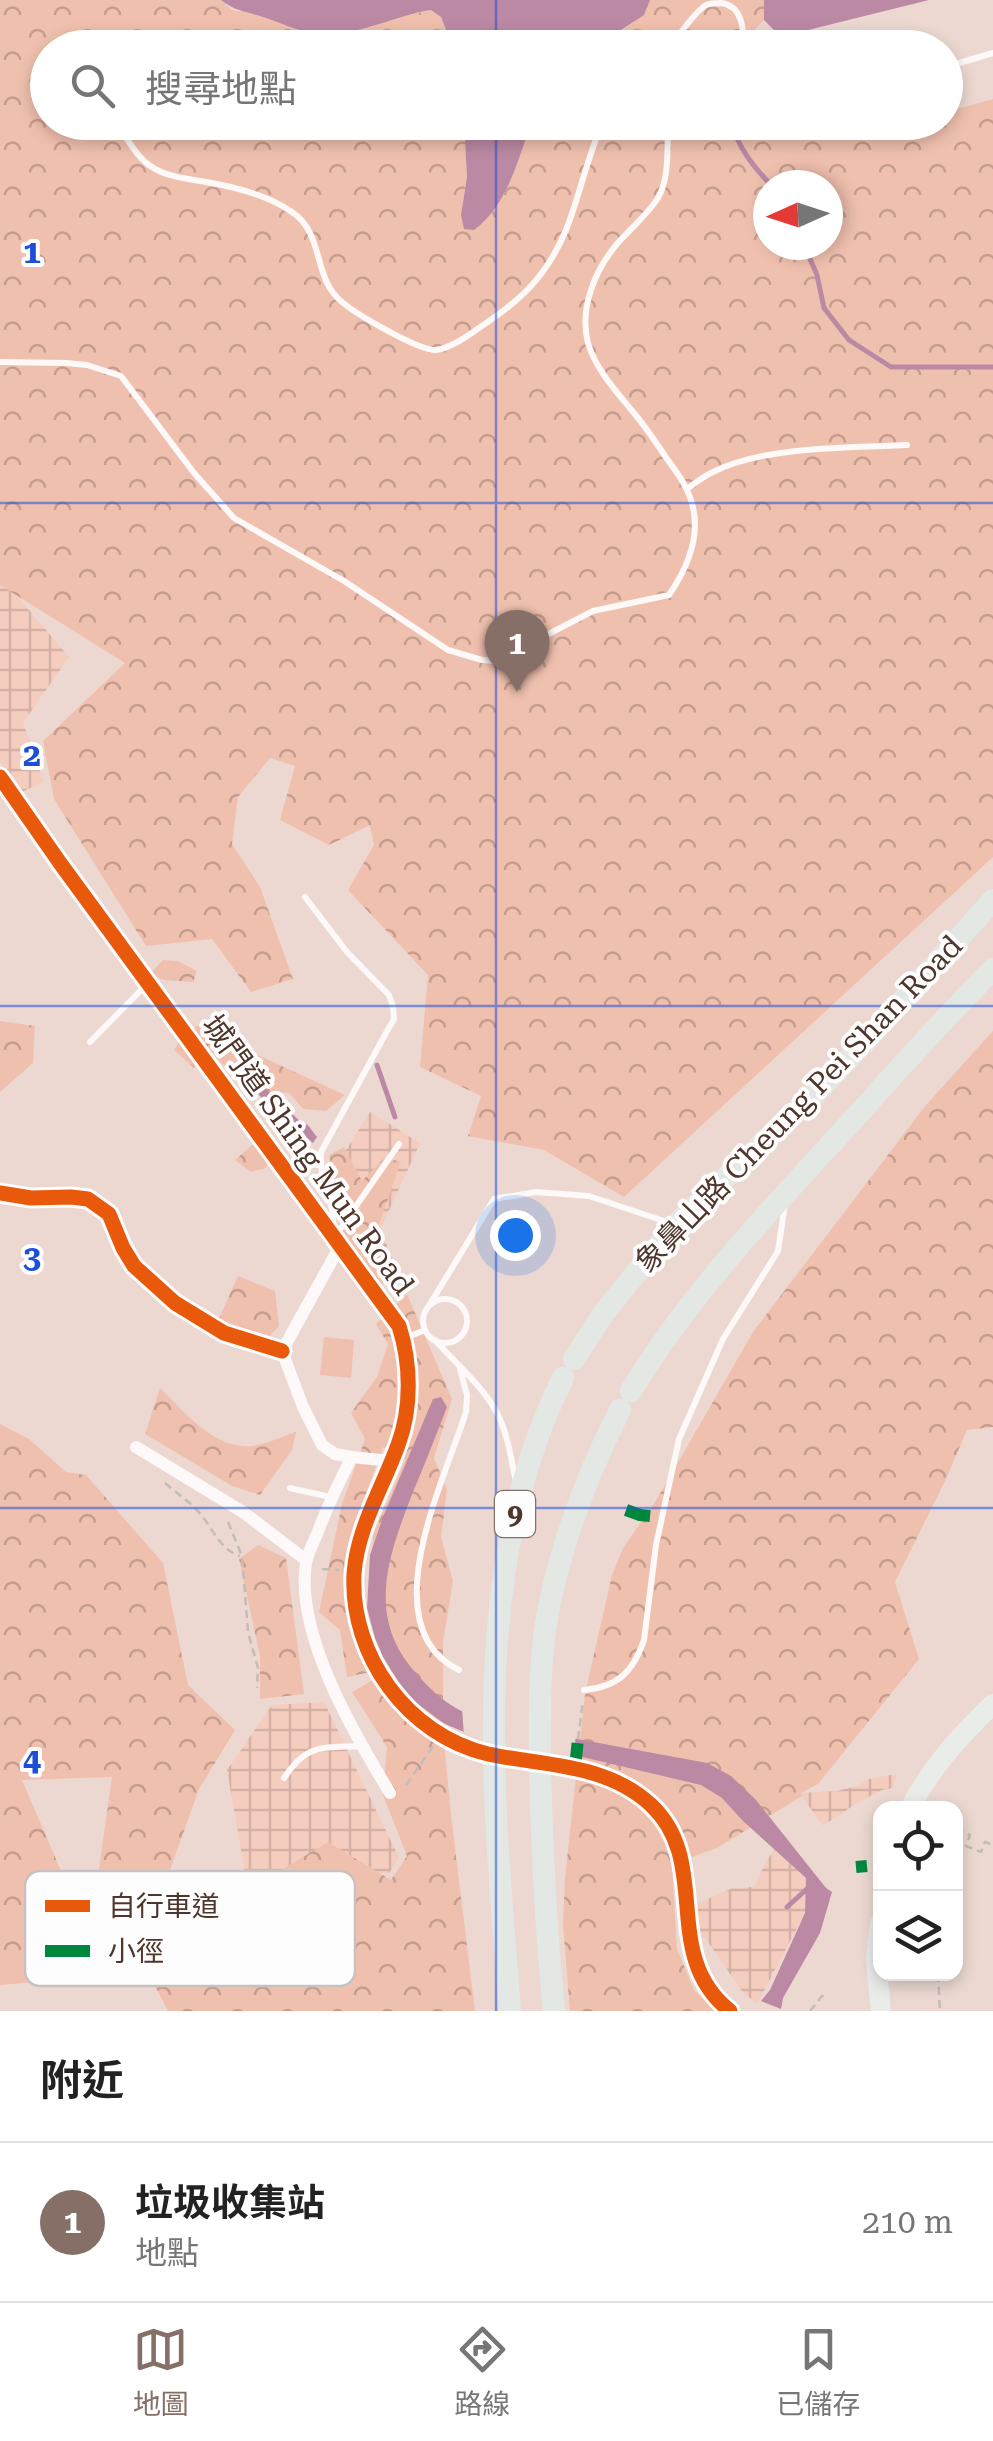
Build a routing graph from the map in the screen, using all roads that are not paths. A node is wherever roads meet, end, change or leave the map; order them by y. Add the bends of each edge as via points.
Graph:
1 (684, 30) edge
2 (744, 30) edge
3 (993, 53) edge
4 (963, 62) edge
5 (128, 140) edge
6 (597, 140) edge
7 (667, 140) edge
8 (0, 362) edge
9 (907, 445) dead end
10 (687, 489) junction
11 (509, 656) junction
12 (516, 678) dead end
13 (0, 777) edge
14 (305, 897) dead end
15 (993, 900) edge
16 (993, 970) edge
17 (148, 983) junction
18 (90, 1042) dead end
19 (399, 1144) dead end
20 (787, 1190) junction
21 (0, 1194) edge
22 (675, 1225) junction
23 (335, 1240) junction
24 (430, 1304) junction
25 (425, 1330) junction
26 (403, 1339) junction
27 (435, 1340) junction
28 (282, 1351) junction
29 (460, 1369) junction
30 (136, 1447) dead end
31 (352, 1457) junction
32 (392, 1461) junction
33 (290, 1488) dead end
34 (331, 1498) junction
35 (518, 1498) junction
36 (312, 1565) junction
37 (459, 1670) dead end
38 (584, 1690) road end
39 (993, 1704) edge
40 (362, 1746) junction
41 (464, 1746) tunnel mouth
42 (575, 1768) tunnel mouth
43 (284, 1778) dead end
44 (390, 1793) dead end
45 (914, 1801) edge
46 (878, 1981) edge
47 (510, 2011) edge
48 (554, 2011) edge
49 (730, 2011) edge
50 (881, 2011) edge

1 - 2 lane via 713,3 737,12
3 - 4 lane
5 - 6 lane via 148,164 170,176 232,187 288,209 305,221 340,302 417,347 434,350 463,340 532,287 566,228
7 - 10 lane via 659,196 601,268 586,322 596,362
8 - 11 lane via 66,362 121,376 234,518 448,650 482,660
9 - 10 lane via 756,458 714,471
10 - 11 lane via 696,523 692,552 669,595 593,611
11 - 12 lane
13 - 17 street, 城門道 Shing Mun Road
14 - 23 lane via 393,1007 394,1019 321,1152
15 - 22 highway, 象鼻山路 Cheung Pei Shan Road / 9 via 821,1088
16 - 20 highway, 象鼻山路 Cheung Pei Shan Road / 9
17 - 18 lane
17 - 23 street, 城門道 Shing Mun Road
19 - 23 lane
20 - 38 lane via 778,1250 723,1339 680,1439 640,1653 619,1679
20 - 48 highway, 象鼻山路 Cheung Pei Shan Road / 9 via 692,1304 626,1401 591,1470 550,1601 539,1701
21 - 28 street via 88,1199 109,1214 134,1266 175,1304 224,1333
22 - 24 lane via 589,1196 536,1192 494,1199
22 - 35 highway, 象鼻山路 Cheung Pei Shan Road / 9 via 568,1369 538,1432
23 - 26 street, 城門道 Shing Mun Road
23 - 28 street
24 - 25 lane
24 - 27 lane via 451,1300 466,1315 461,1336
25 - 26 lane
25 - 27 lane
26 - 32 street, 城門道 Shing Mun Road via 406,1410
27 - 29 lane
28 - 31 street via 322,1446
29 - 35 lane via 498,1416
29 - 37 lane via 466,1412 426,1528 418,1585 427,1640
30 - 36 street via 242,1512
31 - 32 street
31 - 34 street
32 - 41 street, 城門道 Shing Mun Road via 357,1552 360,1631 401,1703
33 - 34 lane
34 - 36 street
35 - 47 highway, 象鼻山路 Cheung Pei Shan Road / 9 via 495,1658
36 - 40 street via 308,1603 324,1666
39 - 45 main road via 942,1756
40 - 43 lane via 306,1752
40 - 44 street
42 - 49 street via 630,1789 671,1832 684,1869 694,1961
46 - 50 main road

